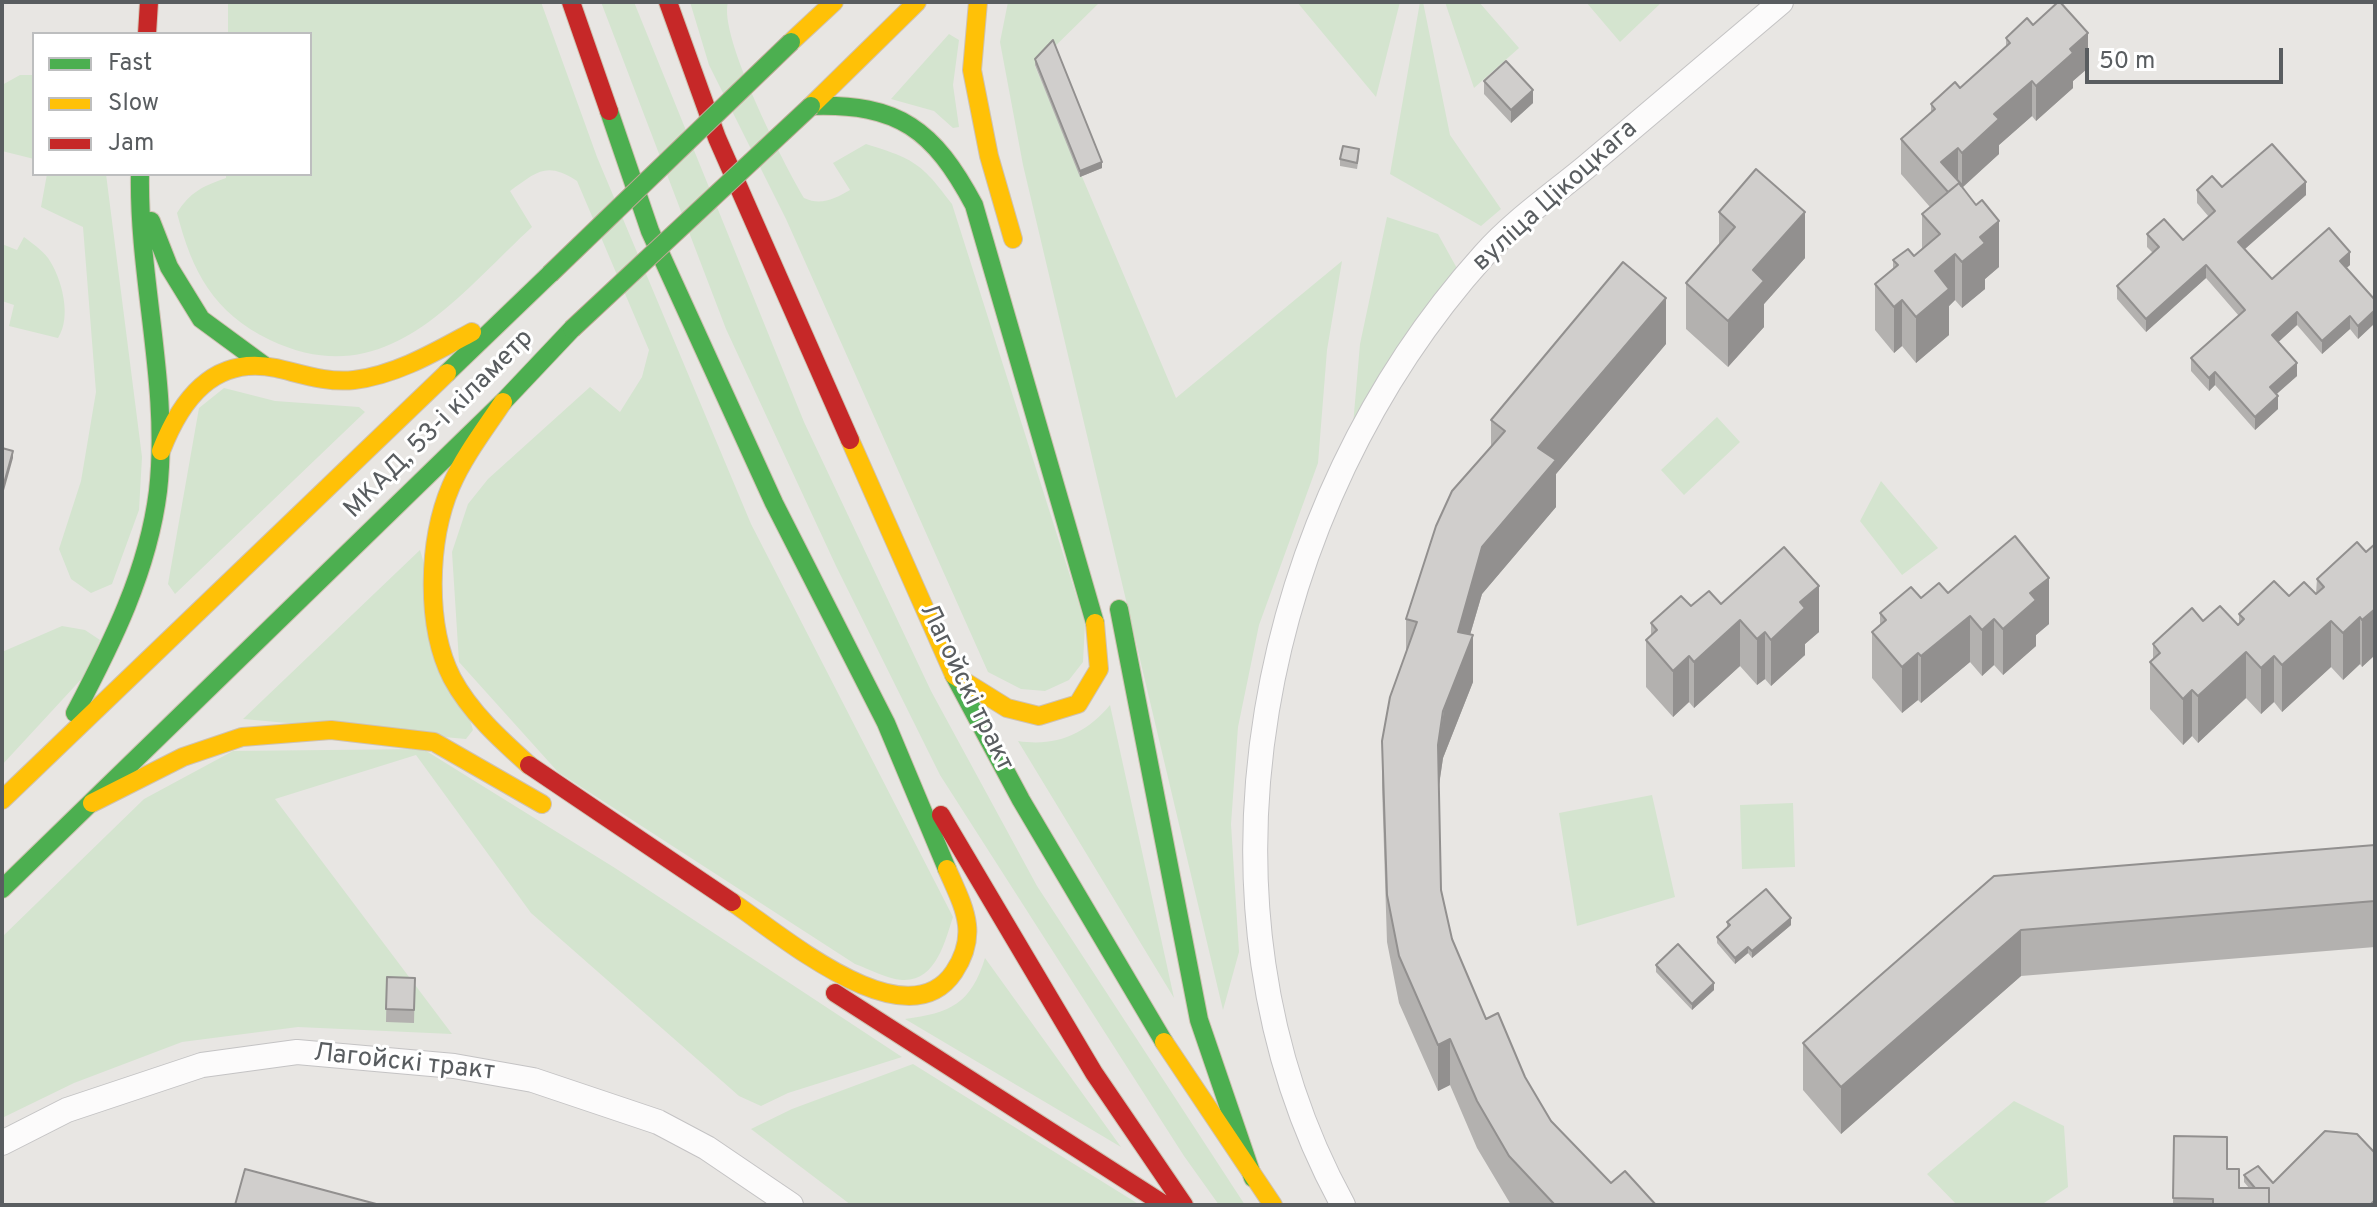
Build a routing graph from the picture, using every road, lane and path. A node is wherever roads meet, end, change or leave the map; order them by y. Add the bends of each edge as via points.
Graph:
1 (149, 2) edge
2 (571, 2) edge
3 (668, 2) edge
4 (834, 2) edge
5 (917, 2) edge
6 (978, 2) edge
7 (1781, 2) edge
8 (147, 32) edge
9 (811, 106) junction
10 (139, 182) edge
11 (1020, 262) dead end
12 (513, 310) junction
13 (265, 366) junction
14 (503, 402) junction
15 (160, 455) junction
16 (1114, 594) dead end
17 (954, 675) junction
18 (886, 723) junction
19 (55, 750) junction
20 (2, 800) edge
21 (92, 803) junction
22 (554, 812) dead end
23 (2, 889) edge
24 (740, 931) dead end
25 (2, 1143) edge
26 (1253, 1178) junction
27 (791, 1205) edge
28 (1165, 1205) edge
29 (1184, 1205) edge
30 (1273, 1205) edge
31 (1343, 1205) edge

1 - 8 main road
2 - 18 main road via 650,231 774,503
3 - 17 main road, Лагойскі тракт via 717,138
4 - 12 main road, МКАД, 53-і кіламетр, bridge
5 - 9 main road, МКАД, 53-і кіламетр
6 - 11 main road via 972,70 989,156
7 - 31 street, вуліца Цікоцкага via 1486,253 1419,335 1376,405 1337,479 1302,569 1271,685 1256,816 1258,946 1287,1079
9 - 14 main road, МКАД, 53-і кіламетр, bridge via 572,329
9 - 17 main road via 862,108 904,123 932,140 951,163 974,205 1095,617 1099,669 1078,704 1039,716 1007,708
10 - 13 main road via 169,267 201,319
10 - 15 main road
12 - 13 main road via 364,378 334,381
12 - 19 main road, МКАД, 53-і кіламетр
13 - 15 main road via 221,371 197,384 171,422
14 - 18 main road via 447,497 434,620 451,678 502,740 542,777 841,974 881,994 911,998 936,991 957,971 968,947 969,921
14 - 21 main road, МКАД, 53-і кіламетр
15 - 19 main road via 149,548 115,638
16 - 26 main road via 1199,1020
17 - 26 main road, Лагойскі тракт via 1158,1032
18 - 29 main road via 1094,1073
19 - 20 main road, МКАД, 53-і кіламетр
21 - 22 main road via 183,757 242,737 331,730 434,742
21 - 23 main road, МКАД, 53-і кіламетр
24 - 28 main road
25 - 27 street, Лагойскі тракт via 67,1110 202,1065 297,1052 454,1066 533,1080 658,1122
26 - 30 main road, Лагойскі тракт

